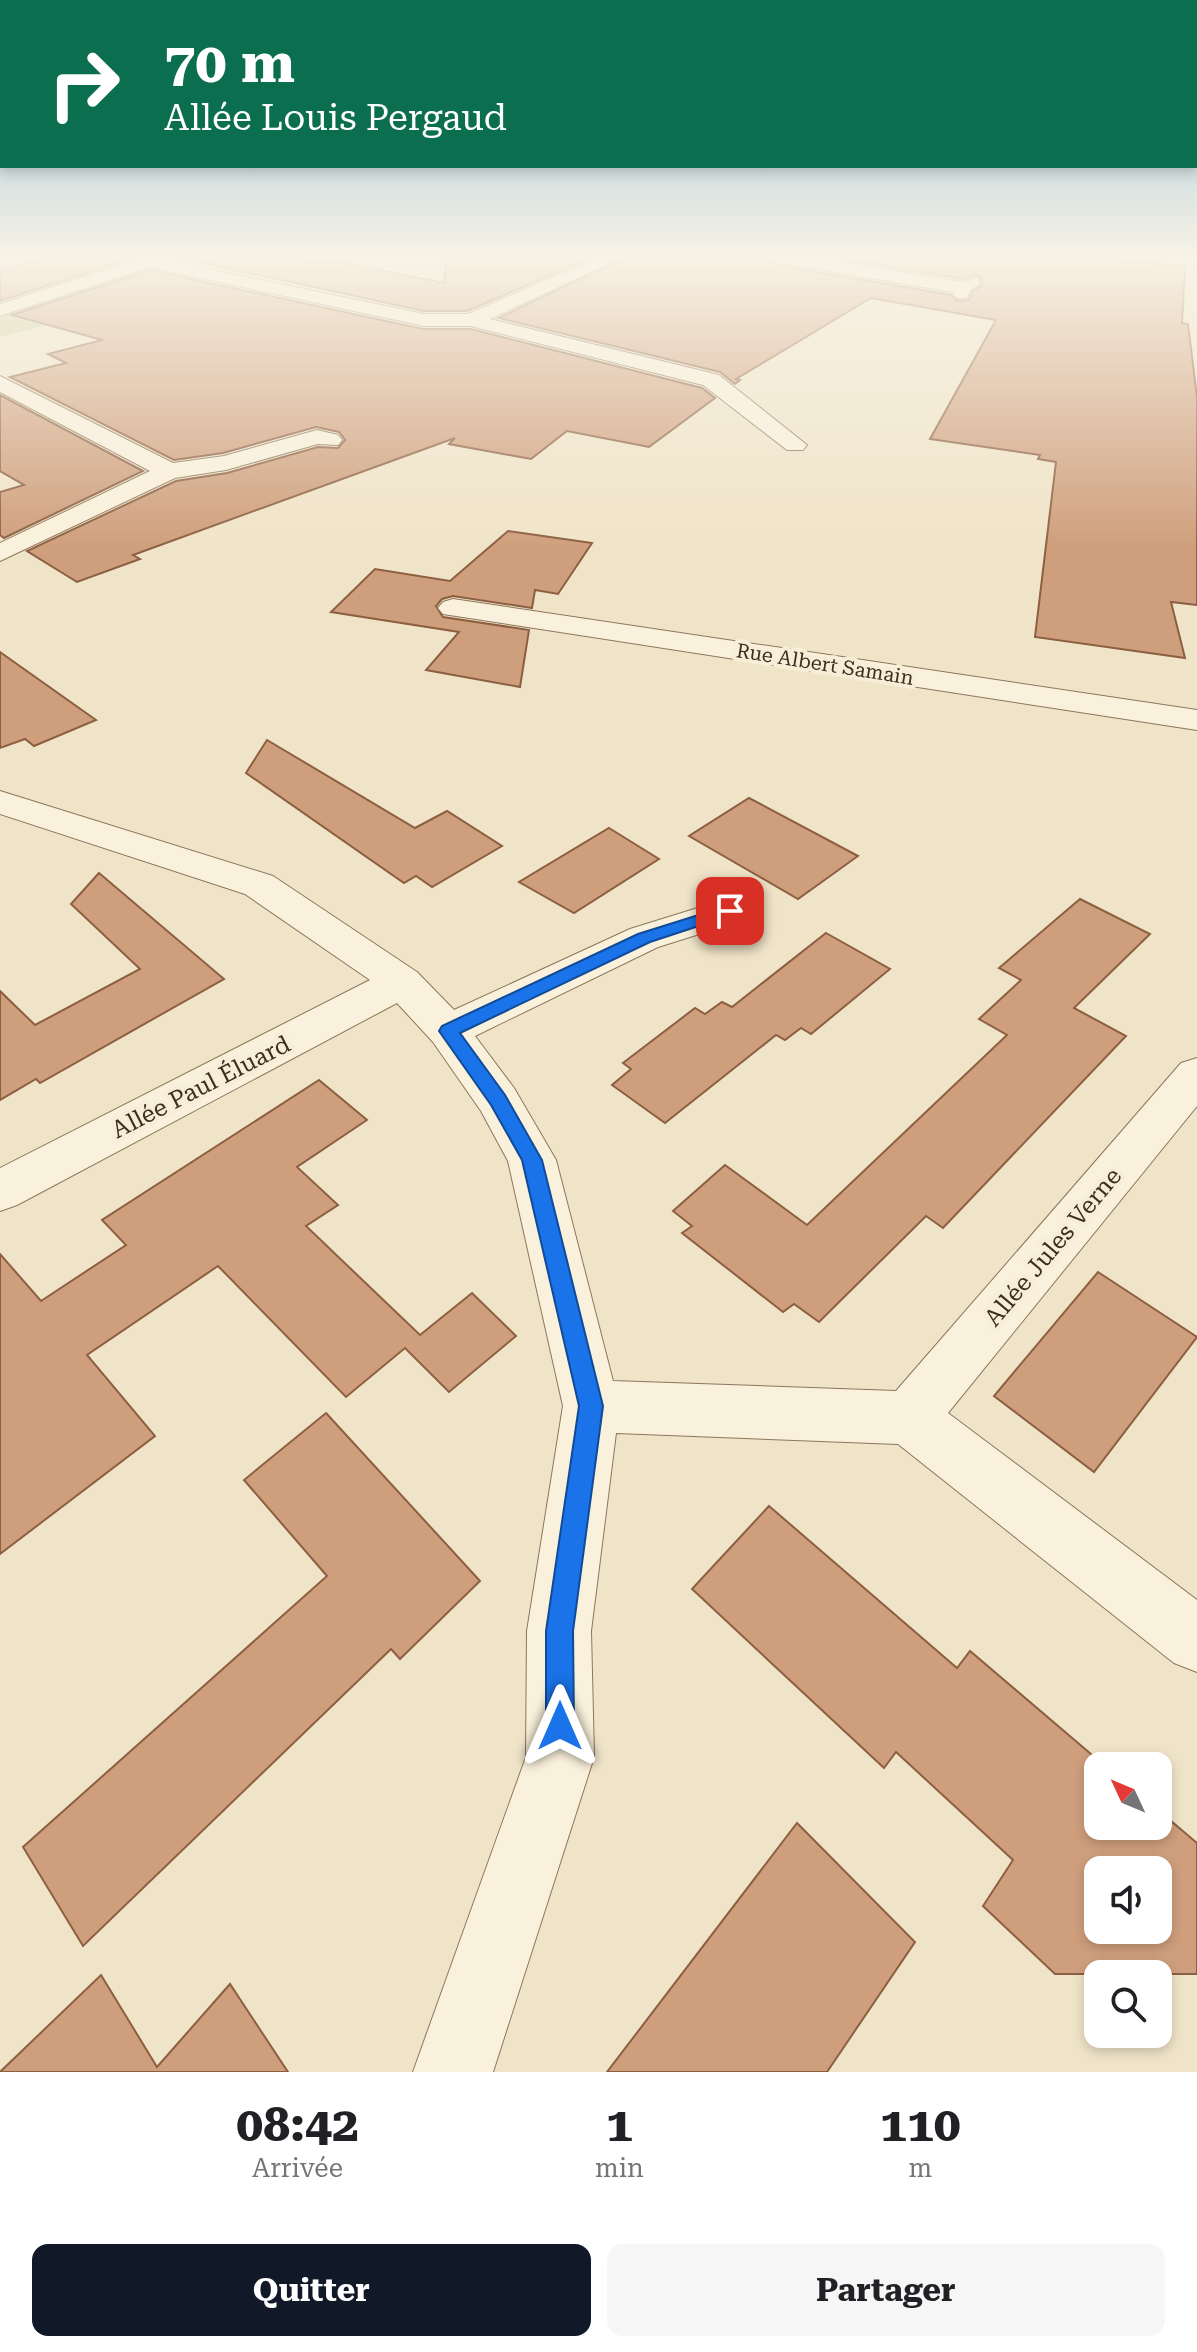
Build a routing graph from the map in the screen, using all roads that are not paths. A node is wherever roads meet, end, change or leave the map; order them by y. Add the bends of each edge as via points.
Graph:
1 (606, 354) edge
2 (0, 383) edge
3 (330, 440) dead end
4 (795, 445) dead end
5 (169, 471) junction
6 (0, 553) edge
7 (453, 608) dead end
8 (1197, 720) edge
9 (0, 802) edge
10 (730, 911) dead end
11 (402, 982) junction
12 (448, 1031) junction
13 (1197, 1075) edge
14 (0, 1191) edge
15 (591, 1406) junction
16 (909, 1418) junction
17 (1197, 1640) edge
18 (453, 2072) edge

1 - 4 street via 711,380
2 - 5 street
3 - 5 street via 317,437 226,463
5 - 6 street
7 - 8 street, Rue Albert Samain
9 - 11 street via 259,885
10 - 12 street via 644,938
11 - 12 street
11 - 14 street, Allée Paul Éluard
12 - 15 street via 498,1100 532,1160
13 - 16 street, Allée Jules Verne
15 - 16 street
15 - 18 street via 559,1631 560,1757
16 - 17 street

